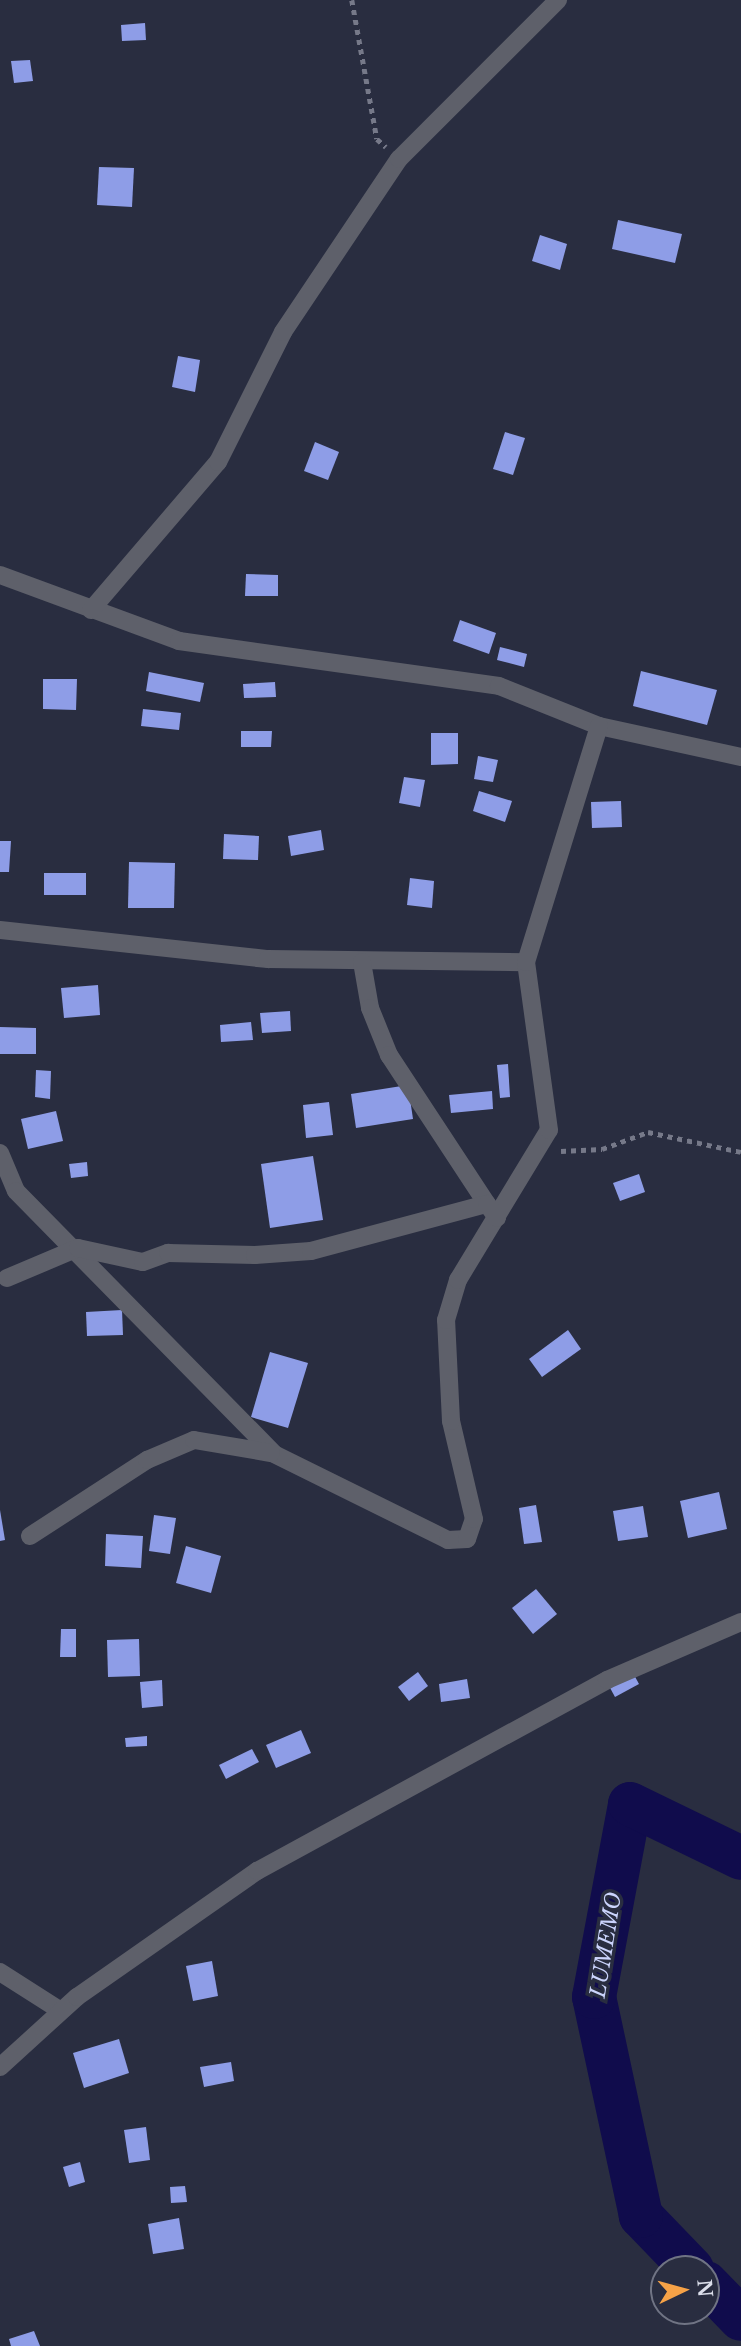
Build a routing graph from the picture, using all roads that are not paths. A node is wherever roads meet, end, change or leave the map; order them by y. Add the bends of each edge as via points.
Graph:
1 (558, 0) edge
2 (0, 575) edge
3 (91, 610) junction
4 (599, 726) junction
5 (741, 757) edge
6 (0, 930) edge
7 (362, 962) junction
8 (526, 962) junction
9 (0, 1153) edge
10 (492, 1211) junction
11 (78, 1248) junction
12 (7, 1278) dead end
13 (274, 1454) junction
14 (30, 1536) dead end
15 (741, 1622) edge
16 (0, 1972) edge
17 (61, 2011) junction
18 (0, 2067) edge

1 - 3 street via 399,159 283,332 218,462
2 - 3 street
3 - 4 street via 179,641 499,686
4 - 5 street
4 - 8 street
6 - 7 street via 268,959
7 - 8 street
7 - 10 street via 370,1008 389,1055
8 - 10 street via 549,1099 549,1130 539,1151
9 - 11 street via 16,1191
10 - 11 street via 311,1251 168,1253 143,1262
10 - 13 street via 458,1280 446,1320 451,1421 474,1519 467,1539 448,1540
11 - 12 street
11 - 13 street
13 - 14 street via 194,1440 147,1460
15 - 17 street via 607,1680 257,1871
16 - 17 street
17 - 18 street

